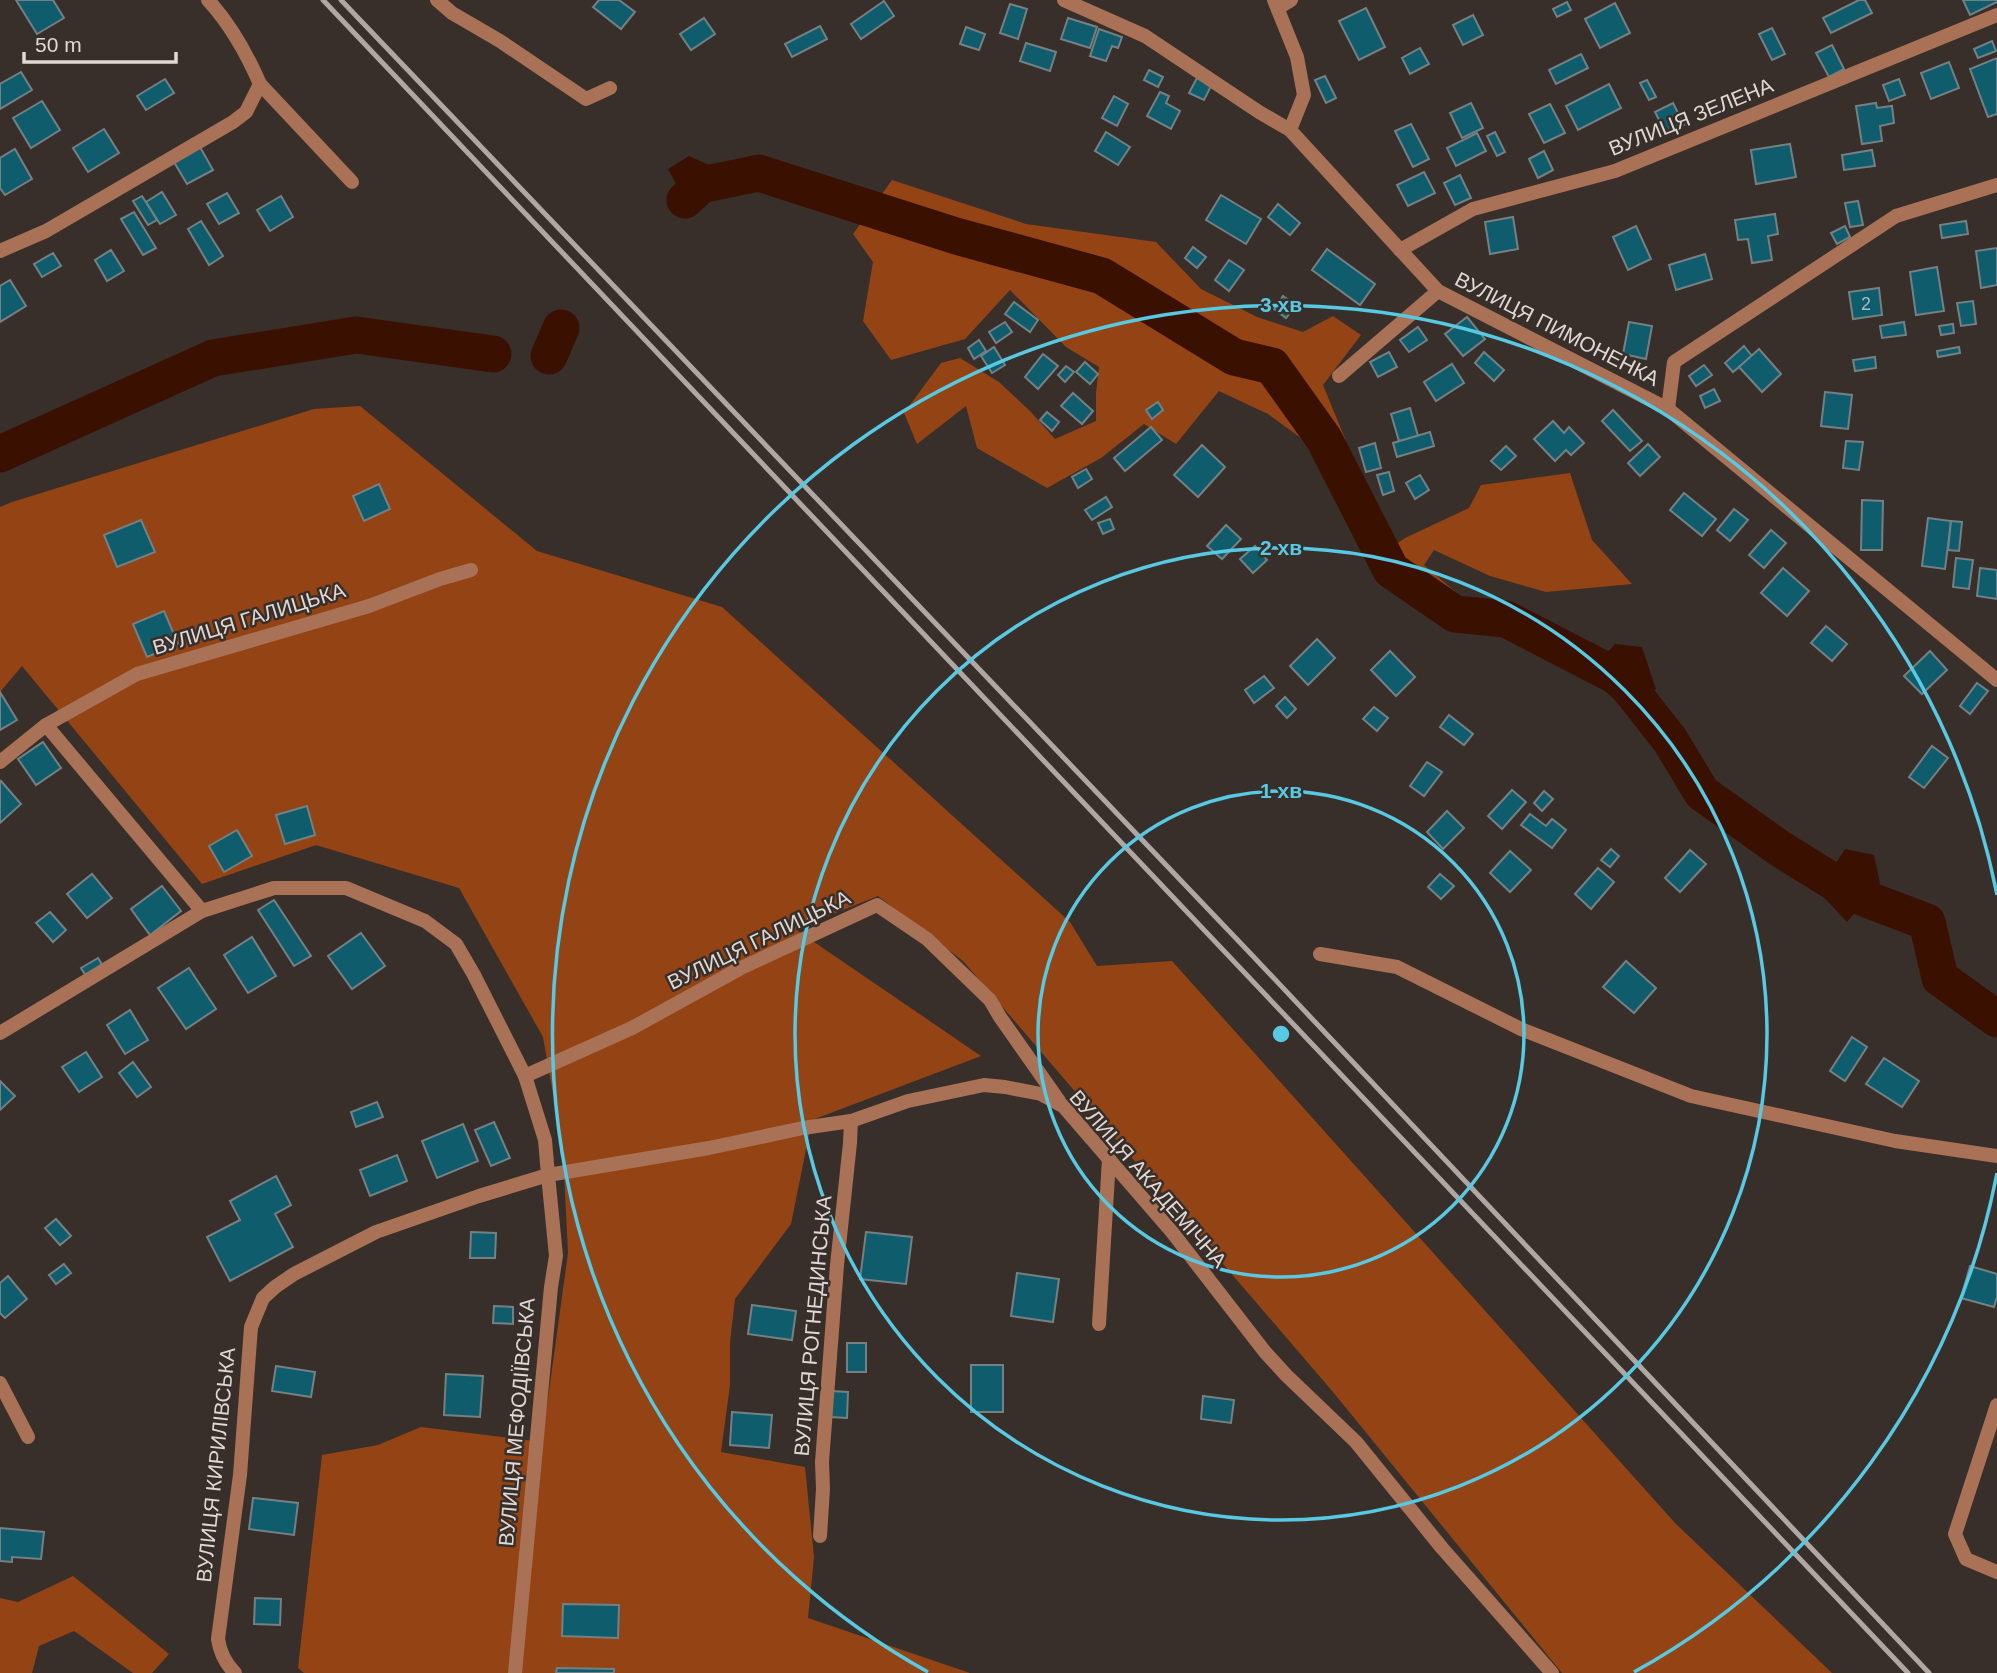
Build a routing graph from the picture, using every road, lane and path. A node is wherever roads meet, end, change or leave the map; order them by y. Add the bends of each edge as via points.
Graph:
1 (208, 0) edge
2 (437, 0) edge
3 (1064, 0) edge
4 (1291, 0) edge
5 (1276, 4) edge
6 (1997, 15) edge
7 (260, 84) junction
8 (610, 88) dead end
9 (1290, 130) junction
10 (352, 181) dead end
11 (1997, 185) edge
12 (1400, 250) junction
13 (0, 251) edge
14 (1438, 291) junction
15 (1339, 376) dead end
16 (1668, 410) junction
17 (471, 570) dead end
18 (1997, 680) edge
19 (46, 725) junction
20 (0, 762) edge
21 (202, 911) junction
22 (1320, 954) dead end
23 (0, 1033) edge
24 (525, 1076) junction
25 (1063, 1106) junction
26 (851, 1121) junction
27 (1997, 1156) edge
28 (1109, 1159) junction
29 (548, 1175) junction
30 (1100, 1324) dead end
31 (0, 1384) edge
32 (1997, 1405) edge
33 (28, 1437) dead end
34 (820, 1536) dead end
35 (1997, 1572) edge
36 (235, 1673) edge
37 (515, 1673) edge
38 (1552, 1673) edge

1 - 7 street via 222,15
2 - 8 street via 586,99
3 - 9 street, ВУЛИЦЯ ПИМОНЕНКА via 1145,36
4 - 5 street
5 - 9 street via 1297,57 1304,95
6 - 12 street, ВУЛИЦЯ ЗЕЛЕНА via 1615,171 1473,209
7 - 10 street
7 - 13 street via 246,112 233,122 46,231
9 - 12 street, ВУЛИЦЯ ПИМОНЕНКА
11 - 16 street via 1896,216 1674,362
12 - 14 street, ВУЛИЦЯ ПИМОНЕНКА
14 - 15 street
14 - 16 street, ВУЛИЦЯ ПИМОНЕНКА
16 - 18 street, ВУЛИЦЯ ПИМОНЕНКА
17 - 19 street, ВУЛИЦЯ ГАЛИЦЬКА via 369,606 138,674
19 - 20 street, ВУЛИЦЯ ГАЛИЦЬКА
19 - 21 street
21 - 23 street
21 - 24 street via 274,888 346,888 425,921 456,944
22 - 27 street via 1397,967 1521,1029 1691,1096 1895,1141
24 - 25 street, ВУЛИЦЯ ГАЛИЦЬКА via 632,1028 741,968 877,905 927,939 990,1000
24 - 29 street via 545,1140
25 - 26 street, ВУЛИЦЯ АКАДЕМІЧНА via 1041,1094 984,1085 908,1101
25 - 28 street, ВУЛИЦЯ АКАДЕМІЧНА
26 - 29 street, ВУЛИЦЯ АКАДЕМІЧНА
26 - 34 street, ВУЛИЦЯ РОГНЕДИНСЬКА via 822,1462
28 - 30 street
28 - 38 street, ВУЛИЦЯ АКАДЕМІЧНА via 1265,1352 1356,1442
29 - 36 street, ВУЛИЦЯ КИРИЛІВСЬКА via 376,1232 294,1273 263,1298 251,1327 240,1475 218,1639 220,1651
29 - 37 street, ВУЛИЦЯ МЕФОДІЇВСЬКА via 556,1256
31 - 33 street
32 - 35 street via 1955,1534 1966,1559

